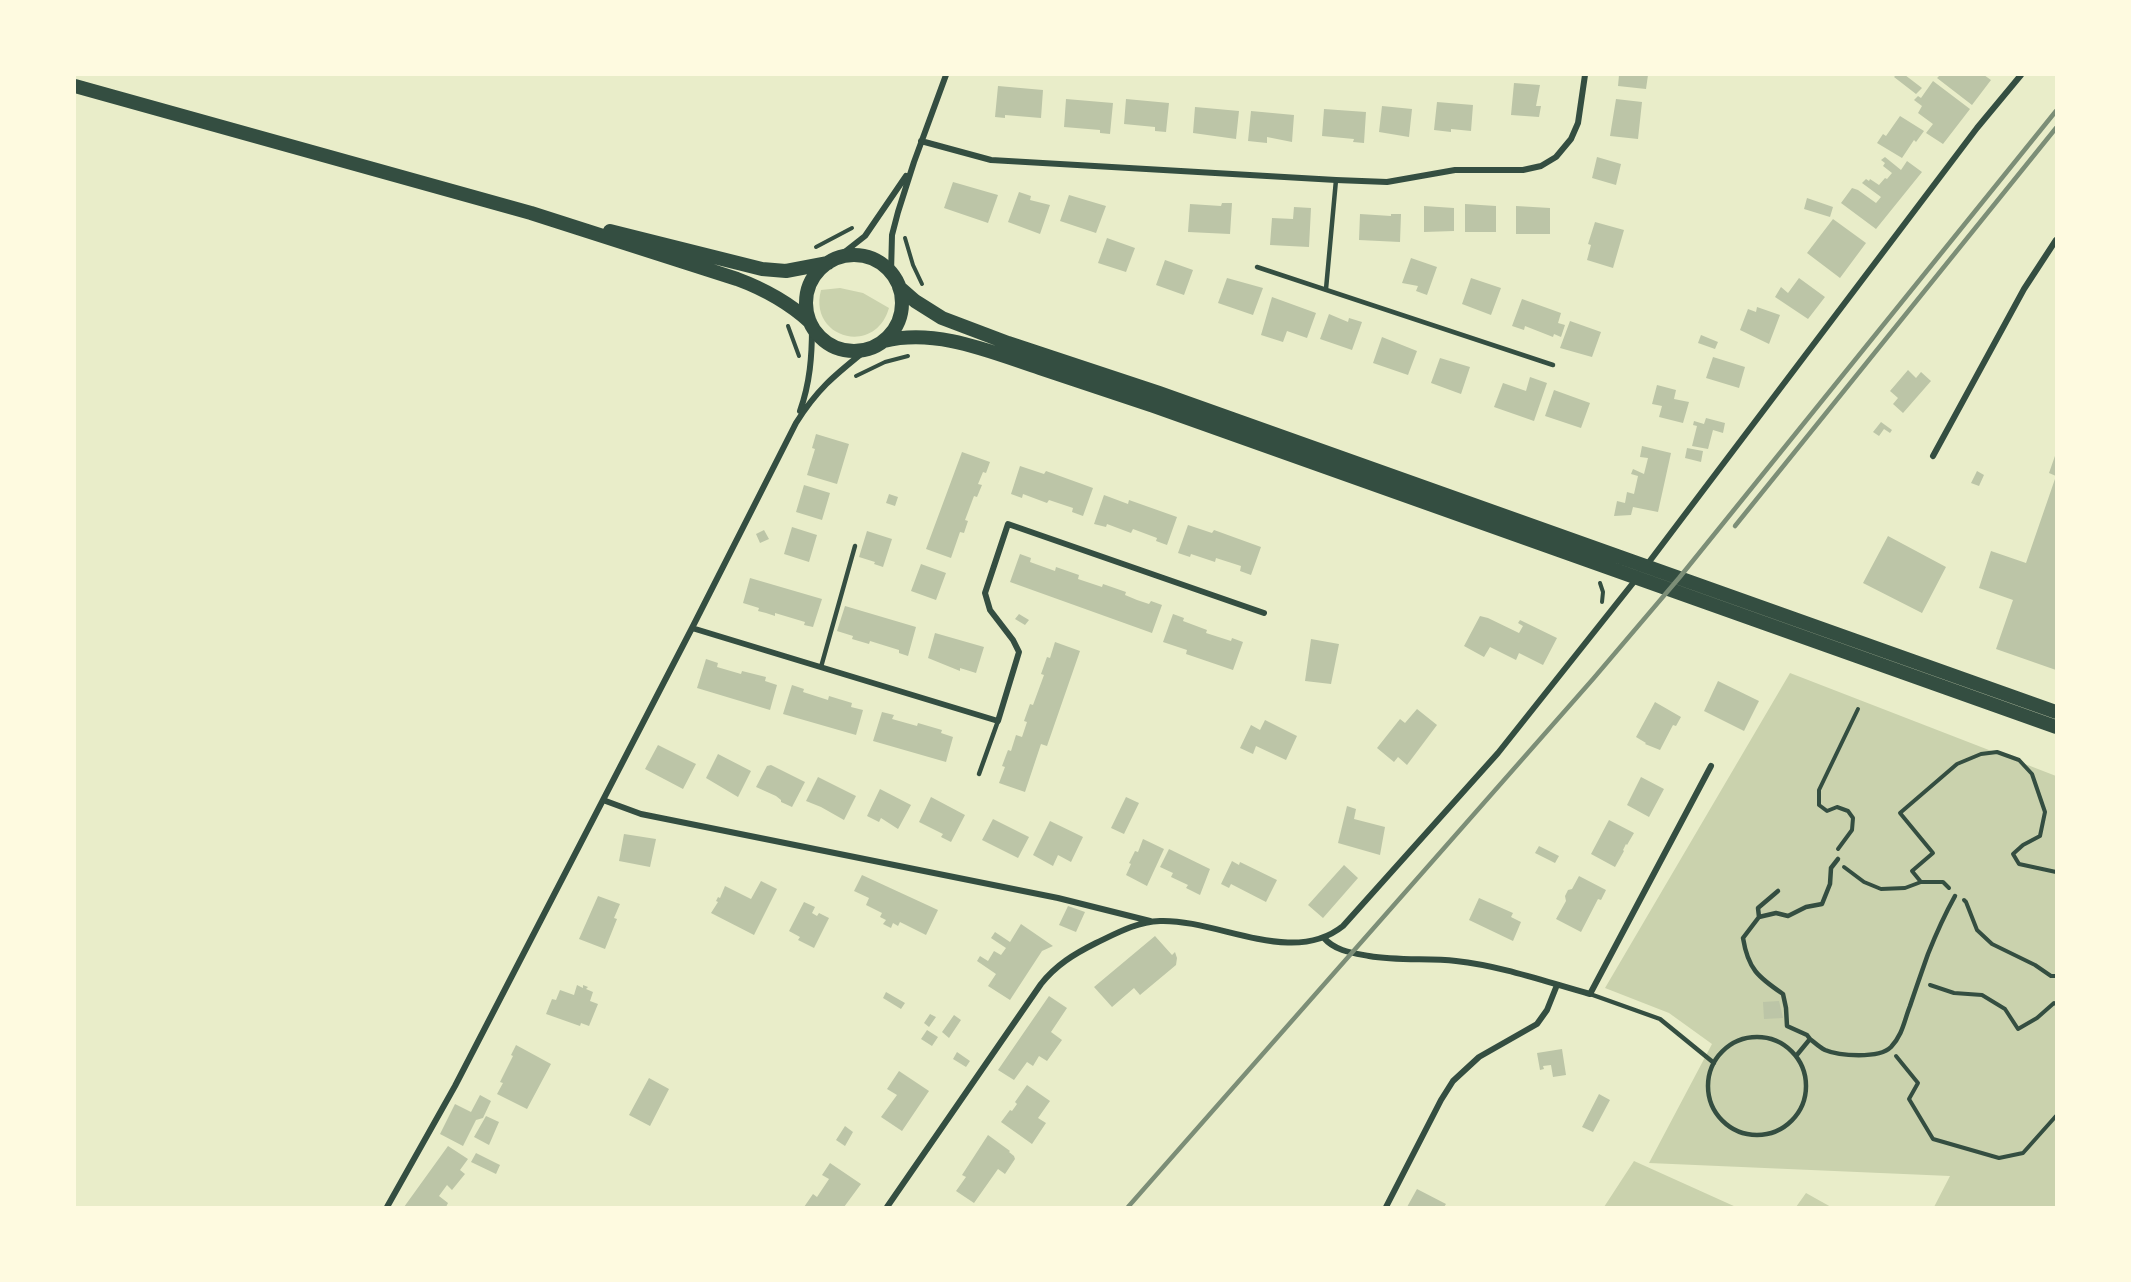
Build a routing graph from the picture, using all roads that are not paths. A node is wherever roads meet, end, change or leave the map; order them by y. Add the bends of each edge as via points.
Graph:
1 (946, 75) edge
2 (1585, 75) edge
3 (2020, 75) edge
4 (75, 87) edge
5 (921, 141) junction
6 (914, 162) junction
7 (1336, 180) junction
8 (531, 213) junction
9 (2056, 240) edge
10 (832, 260) junction
11 (1257, 267) dead end
12 (891, 273) junction
13 (899, 287) junction
14 (1326, 290) junction
15 (811, 325) junction
16 (884, 341) junction
17 (866, 350) junction
18 (1553, 365) dead end
19 (796, 423) junction
20 (1932, 456) dead end
21 (855, 546) dead end
22 (1642, 572) junction
23 (1264, 613) dead end
24 (692, 628) junction
25 (821, 667) junction
26 (2056, 712) edge
27 (998, 721) junction
28 (2056, 727) edge
29 (1711, 766) dead end
30 (979, 774) dead end
31 (603, 800) junction
32 (1838, 859) road end
33 (1778, 891) dead end
34 (1955, 896) road end
35 (1759, 917) junction
36 (1154, 922) junction
37 (1324, 938) junction
38 (1557, 985) junction
39 (1590, 994) junction
40 (1810, 1039) junction
41 (1796, 1056) junction
42 (1714, 1063) junction
43 (387, 1207) edge
44 (887, 1207) edge
45 (1386, 1207) edge

1 - 5 street
2 - 7 street via 1578,123 1571,138 1556,157 1541,166 1523,170 1455,170 1387,182
3 - 22 street
4 - 8 main road
5 - 6 street
5 - 7 street via 991,160
6 - 10 street via 865,236
6 - 12 street via 892,234
7 - 14 lane
8 - 10 main road via 762,269 786,272
8 - 15 main road via 746,282 786,302
9 - 20 street via 2024,289
10 - 12 main road via 866,256
10 - 15 main road via 814,276 808,289 806,308
11 - 14 lane
12 - 13 main road
13 - 16 main road via 900,317
13 - 22 main road via 931,311 973,331 1159,393
14 - 18 lane
15 - 17 main road via 824,342 837,349
15 - 19 street via 809,379
16 - 17 main road
16 - 22 main road via 908,337 960,343
17 - 19 street via 824,384
19 - 24 street
21 - 25 lane
22 - 26 main road
22 - 28 main road
22 - 37 street via 1498,753 1343,926
23 - 27 street via 1008,524 985,593 990,610 1019,652
24 - 25 street
24 - 31 street
25 - 27 street
27 - 30 lane
29 - 39 street
31 - 36 street via 641,814 1058,898
31 - 43 street via 455,1086
32 - 35 lane via 1831,868 1822,904 1788,916 1776,913
33 - 35 lane via 1758,908
34 - 40 lane via 1928,953 1903,1030 1890,1048 1863,1055 1839,1053 1825,1050
35 - 40 lane via 1743,938 1745,955 1763,980 1783,993 1787,1026
36 - 37 street via 1170,921 1284,941
36 - 44 street via 1126,929 1091,945 1048,975
37 - 38 street via 1353,953 1456,961
38 - 39 street
38 - 45 street via 1537,1024 1479,1058 1453,1081
39 - 42 lane via 1660,1019
40 - 41 lane
41 - 42 lane via 1770,1038 1753,1037 1724,1050
41 - 42 lane via 1807,1086 1804,1102 1784,1127 1754,1135 1738,1131 1714,1110 1709,1078

